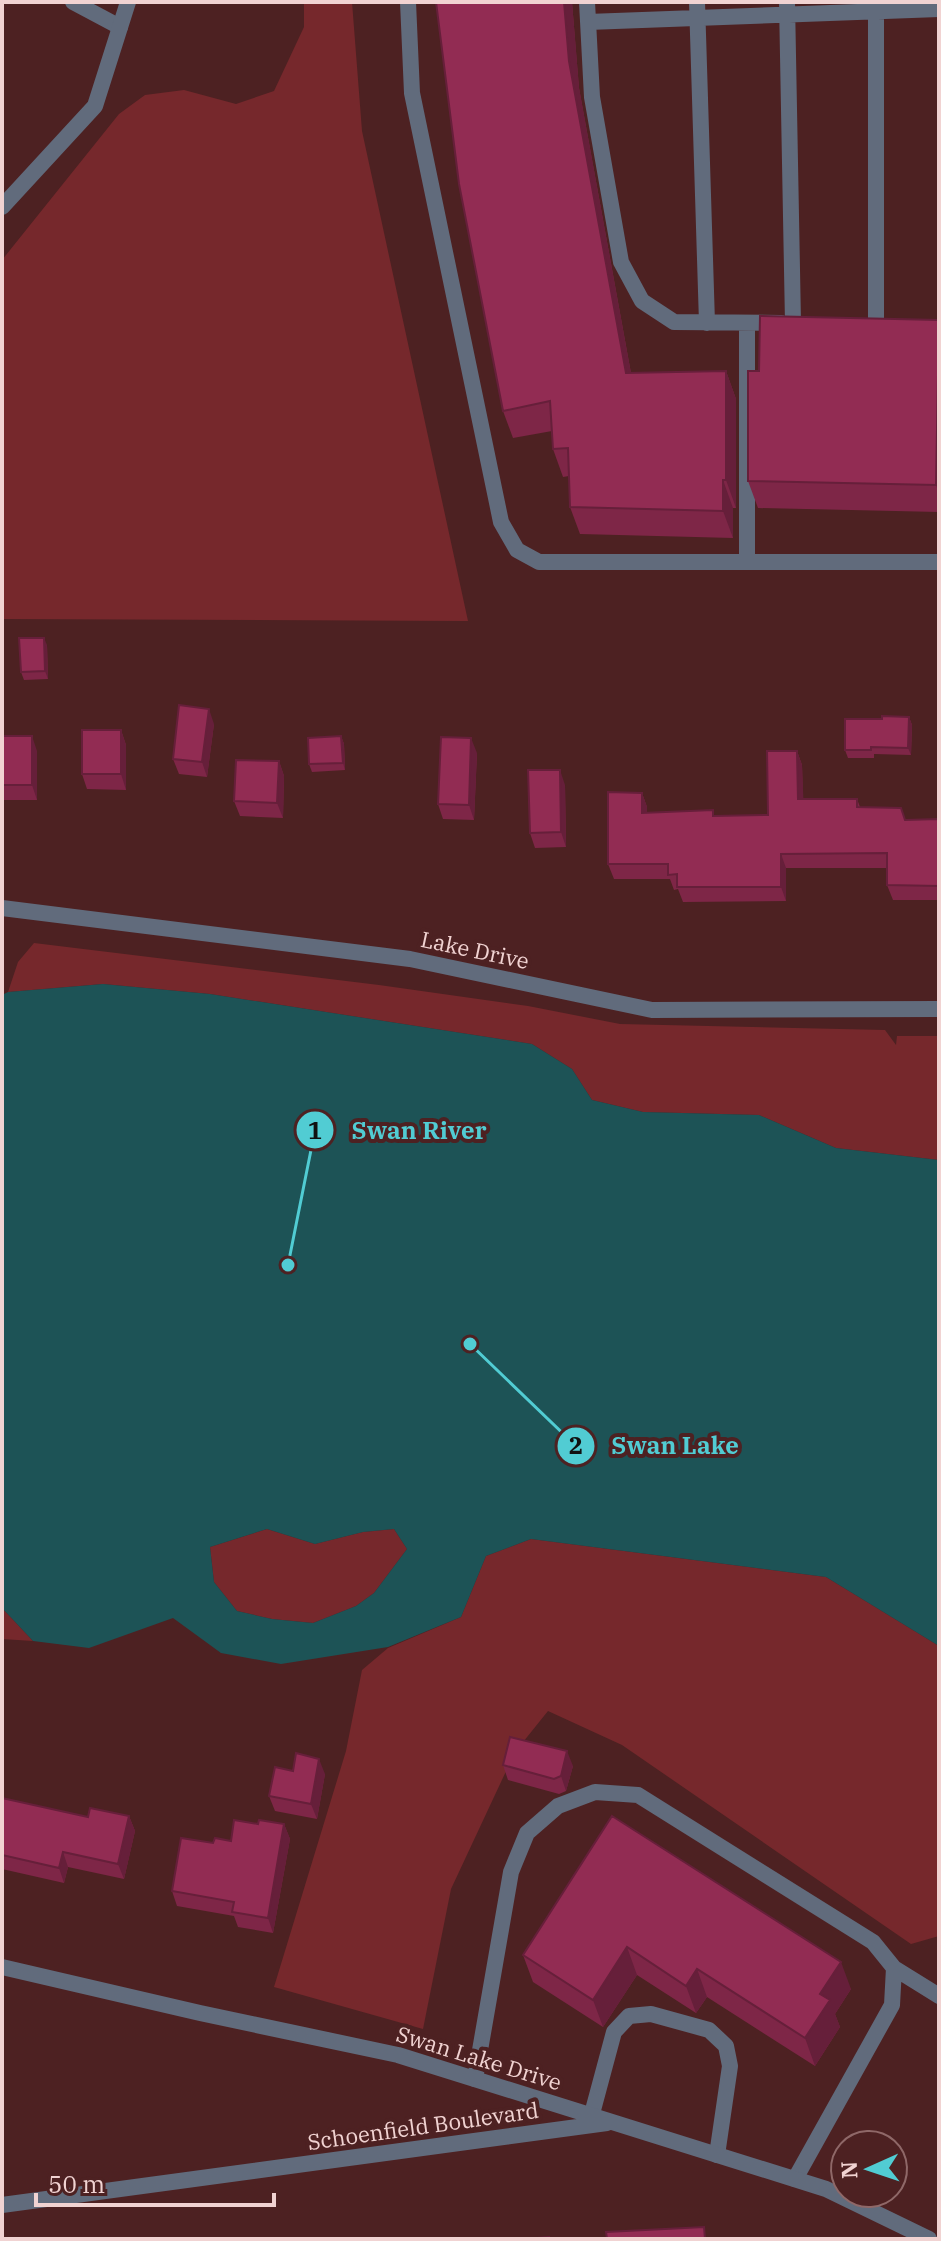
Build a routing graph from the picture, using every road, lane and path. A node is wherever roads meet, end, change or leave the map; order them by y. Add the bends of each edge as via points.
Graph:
1 (73, 2) edge
2 (128, 2) edge
3 (408, 2) edge
4 (587, 2) edge
5 (876, 7) edge
6 (787, 8) edge
7 (939, 9) edge
8 (698, 10) edge
9 (588, 22) junction
10 (120, 27) junction
11 (2, 207) edge
12 (707, 323) junction
13 (747, 323) junction
14 (877, 324) edge
15 (747, 562) junction
16 (939, 562) edge
17 (2, 908) edge
18 (939, 1009) edge
19 (2, 1967) edge
20 (894, 1968) junction
21 (939, 1996) edge
22 (475, 2079) junction
23 (590, 2120) junction
24 (717, 2155) junction
25 (795, 2179) junction
26 (2, 2205) edge
27 (929, 2239) edge

1 - 10 street
2 - 10 street
3 - 15 street via 412,93 501,522 517,550 539,562
4 - 9 street
5 - 6 street
5 - 7 street
5 - 14 street
6 - 8 street
6 - 13 street via 800,324
8 - 9 street
8 - 12 street
9 - 12 street via 592,97 621,262 642,301 674,322
10 - 11 street via 95,106
12 - 13 street
13 - 15 street
15 - 16 street
17 - 18 street, Lake Drive via 410,959 652,1010
19 - 22 street, Swan Lake Drive via 398,2055
20 - 21 street
20 - 22 street via 873,1942 664,1810 638,1795 595,1792 558,1806 527,1833 511,1872
20 - 25 street via 892,2005
22 - 23 street, Swan Lake Drive
23 - 24 street, Schoenfield Boulevard via 613,2122
23 - 24 street via 614,2032 629,2016 651,2014 709,2030 726,2046 730,2066
23 - 26 street, Schoenfield Boulevard
24 - 25 street
25 - 27 street

